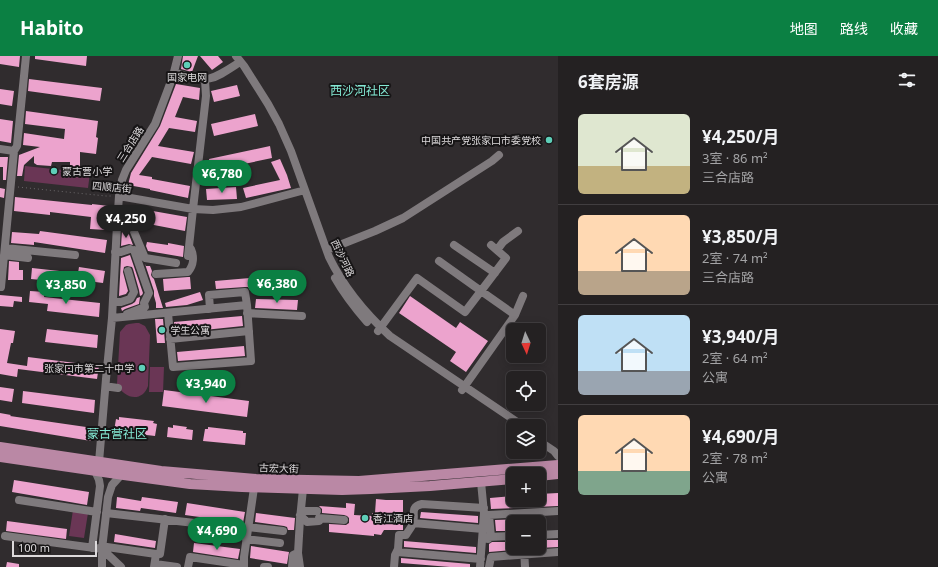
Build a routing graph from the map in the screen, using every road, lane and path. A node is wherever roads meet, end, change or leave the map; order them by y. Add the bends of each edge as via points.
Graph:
1 (26, 56) edge
2 (178, 56) edge
3 (230, 56) edge
4 (236, 60) edge
5 (180, 74) dead end
6 (205, 80) junction
7 (0, 149) edge
8 (14, 151) junction
9 (499, 155) dead end
10 (11, 186) junction
11 (303, 191) junction
12 (119, 196) junction
13 (193, 209) junction
14 (117, 225) junction
15 (518, 231) dead end
16 (189, 245) junction
17 (454, 245) dead end
18 (326, 250) junction
19 (5, 251) junction
20 (115, 252) junction
21 (75, 255) dead end
22 (188, 256) dead end
23 (28, 258) dead end
24 (439, 261) dead end
25 (176, 263) dead end
26 (128, 271) dead end
27 (495, 273) junction
28 (156, 274) dead end
29 (0, 287) edge
30 (481, 291) junction
31 (523, 296) dead end
32 (113, 302) junction
33 (210, 309) junction
34 (247, 309) junction
35 (140, 312) junction
36 (168, 313) junction
37 (124, 315) dead end
38 (515, 315) junction
39 (302, 316) dead end
40 (112, 318) junction
41 (379, 330) junction
42 (248, 332) junction
43 (170, 339) junction
44 (463, 388) junction
45 (507, 419) edge
46 (513, 419) edge
47 (546, 441) edge
48 (546, 446) edge
49 (0, 447) edge
50 (558, 449) edge
51 (558, 456) edge
52 (0, 457) edge
53 (56, 461) junction
54 (558, 465) edge
55 (97, 467) junction
56 (558, 474) edge
57 (121, 475) junction
58 (546, 475) edge
59 (506, 480) edge
60 (481, 482) junction
61 (254, 488) junction
62 (303, 490) junction
63 (19, 500) dead end
64 (484, 508) junction
65 (317, 510) dead end
66 (558, 511) edge
67 (97, 512) junction
68 (106, 513) junction
69 (300, 513) junction
70 (537, 515) edge
71 (506, 517) edge
72 (165, 519) junction
73 (344, 520) dead end
74 (413, 523) junction
75 (248, 528) junction
76 (483, 529) junction
77 (283, 531) dead end
78 (558, 534) edge
79 (546, 535) edge
80 (5, 536) dead end
81 (506, 536) edge
82 (491, 537) junction
83 (246, 539) junction
84 (280, 543) dead end
85 (97, 548) junction
86 (396, 552) junction
87 (546, 552) edge
88 (558, 552) edge
89 (298, 553) junction
90 (156, 554) junction
91 (506, 554) edge
92 (524, 555) edge
93 (491, 557) junction
94 (481, 563) edge
95 (155, 565) edge
96 (244, 566) edge
97 (96, 567) edge
98 (102, 567) edge
99 (121, 567) edge
100 (176, 567) edge
101 (188, 567) edge
102 (264, 567) edge
103 (268, 567) edge
104 (292, 567) edge
105 (300, 567) edge
106 (394, 567) edge
107 (489, 567) edge
108 (525, 567) edge

1 - 8 street via 17,146
2 - 12 street, 三合店路 via 155,124 126,170
3 - 4 street, 西沙河路
4 - 6 street via 217,77
4 - 11 street, 西沙河路 via 279,134
5 - 6 street via 192,79
6 - 13 street via 206,96
7 - 8 street
8 - 10 street
9 - 18 street via 403,218
10 - 12 path, 四顺店街
10 - 19 street
11 - 13 street, 四顺店街 via 241,207
11 - 18 street, 西沙河路
11 - 41 street, 西沙河路 via 332,274 355,308 370,325
12 - 13 street, 四顺店街
12 - 14 street, 三合店路
13 - 16 street
14 - 20 street, 三合店路
14 - 25 street via 132,227 145,258
15 - 27 street via 494,247 506,258
16 - 22 street
16 - 28 street via 193,260 188,272
17 - 27 street
18 - 41 street, 西沙河路 via 337,273
19 - 21 street
19 - 23 street
19 - 29 street
20 - 32 street, 三合店路
20 - 35 street via 132,250 149,293 145,307
24 - 30 street
26 - 32 street via 134,292 130,299
27 - 30 street
30 - 38 street
30 - 41 street via 465,312 417,278
31 - 38 street
32 - 40 street, 三合店路
33 - 34 street
33 - 34 street via 209,295 245,292
33 - 36 street
34 - 39 street
34 - 42 street
35 - 36 street
35 - 37 street
35 - 40 street
36 - 43 street
38 - 44 street
40 - 55 street, 三合店路 via 110,387
41 - 44 street, 西沙河路 via 387,340
42 - 43 street
42 - 43 street via 251,361 173,367
44 - 45 street, 西沙河路
44 - 46 street, 西沙河路
47 - 50 street
48 - 51 street
49 - 53 main road, 古宏大街
52 - 53 main road, 古宏大街
53 - 55 main road, 古宏大街
54 - 55 main road, 古宏大街 via 359,481 256,479
55 - 57 main road, 古宏大街
55 - 67 street, 三合店路 via 100,486
56 - 58 main road
57 - 61 main road, 古宏大街 via 190,484
57 - 68 street via 112,484
59 - 60 main road, 古宏大街
60 - 62 main road, 古宏大街 via 371,490
60 - 64 street
61 - 62 main road, 古宏大街
61 - 75 street
62 - 69 street
63 - 67 street
64 - 74 street via 420,504 413,513
64 - 76 street
65 - 69 street
66 - 70 street
67 - 85 street, 三合店路
68 - 72 street
68 - 85 street
69 - 73 street via 307,522 319,521 319,518
69 - 89 street
71 - 82 street via 489,516
72 - 75 street
72 - 90 street via 160,554
74 - 76 street
74 - 86 street via 406,535 399,535
75 - 77 street
75 - 83 street
76 - 94 street
78 - 79 street
80 - 85 street
81 - 82 street
82 - 93 street via 488,537 486,553
83 - 84 street
83 - 96 street
85 - 90 street via 107,547
85 - 97 street
85 - 98 street
85 - 99 street
86 - 94 street
86 - 106 street
87 - 88 street
89 - 104 street via 294,555
89 - 105 street
90 - 95 street
91 - 93 street
92 - 108 street
93 - 107 street
95 - 100 street
96 - 101 street via 190,557
102 - 103 street

